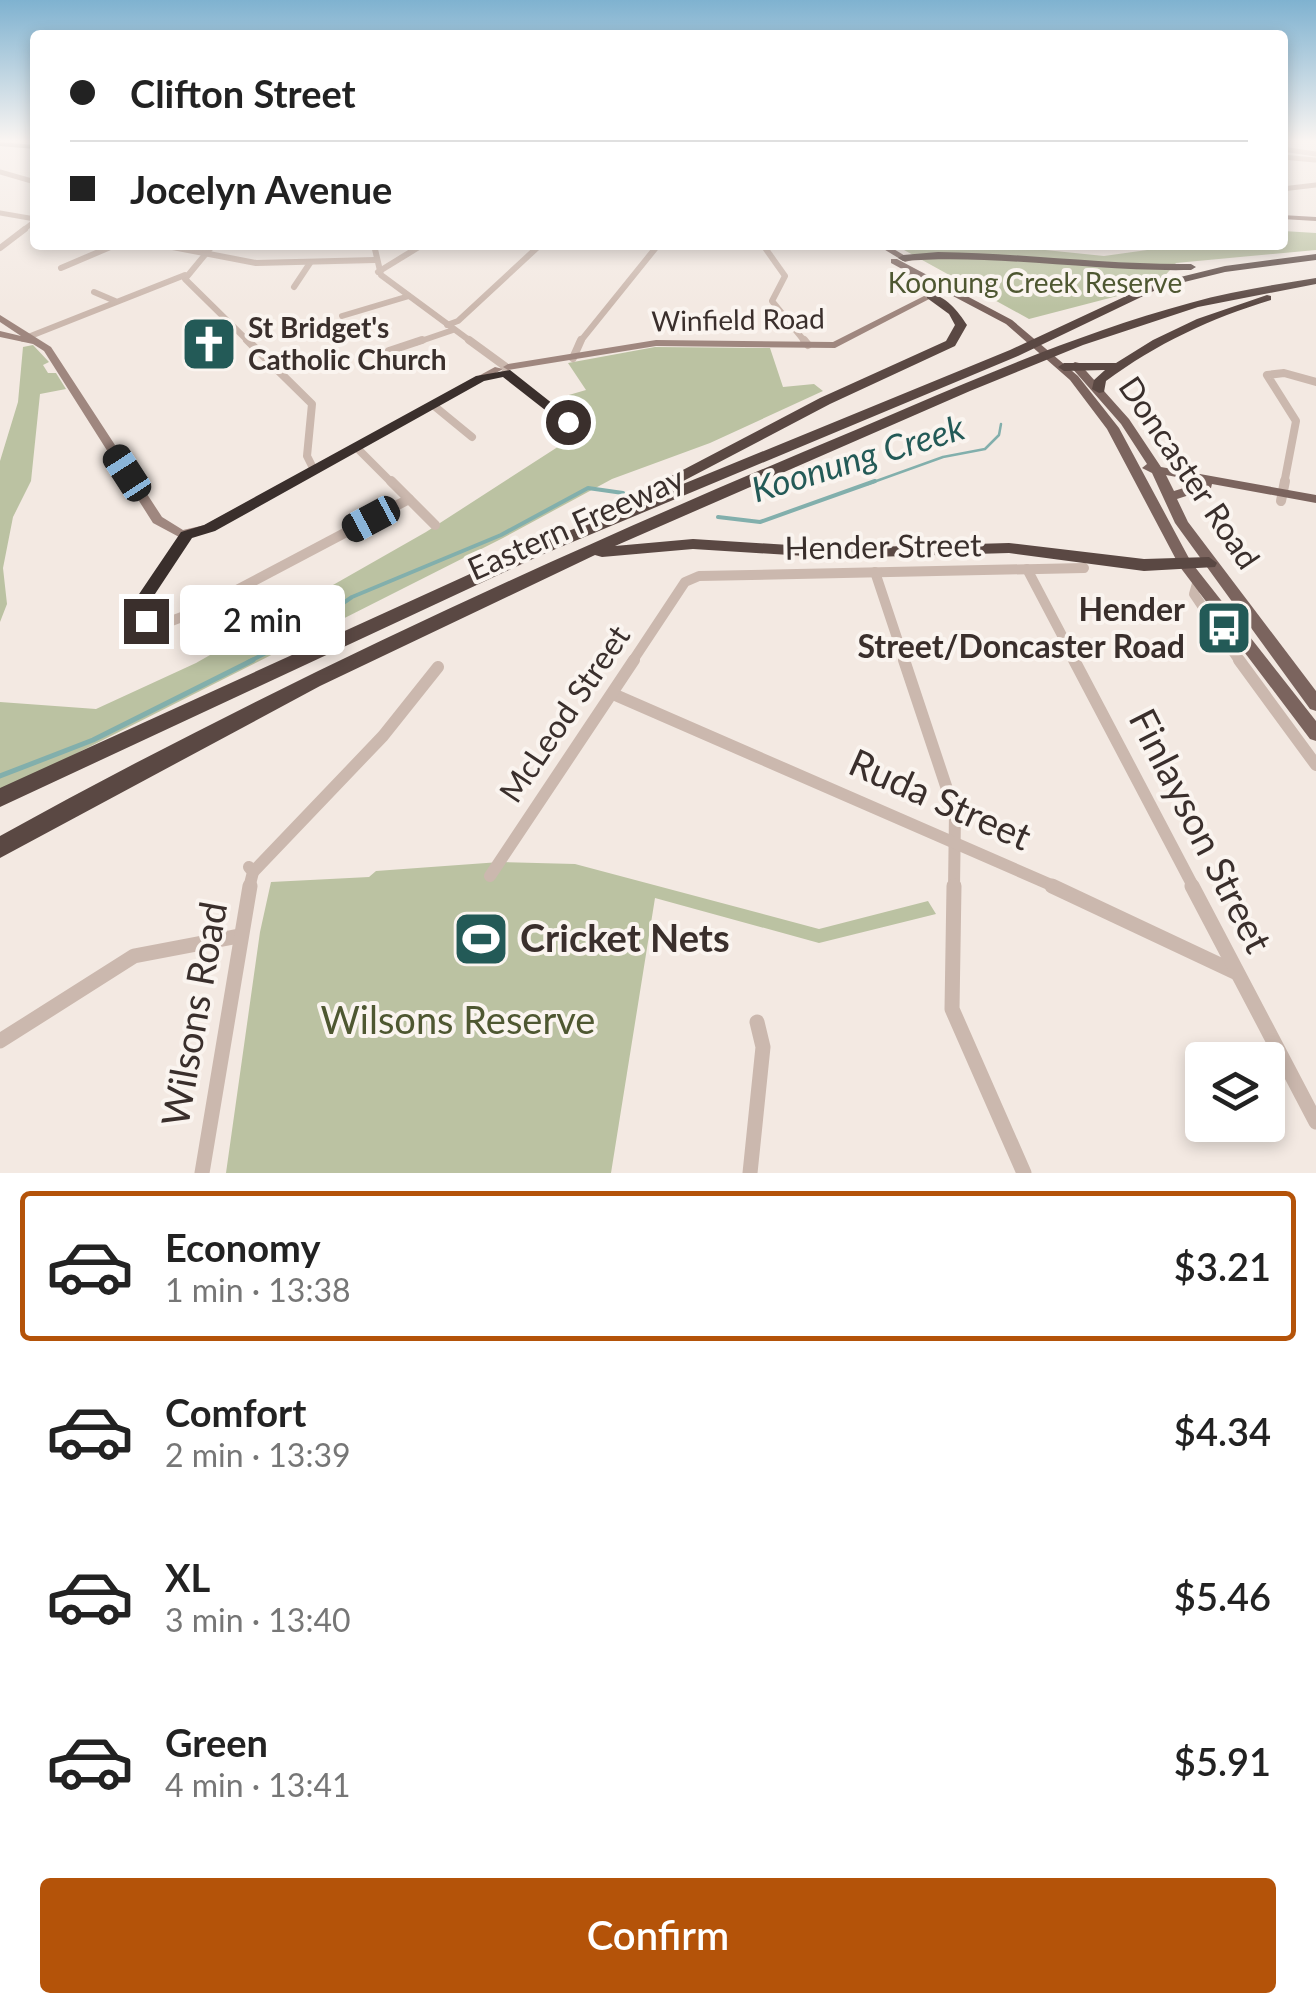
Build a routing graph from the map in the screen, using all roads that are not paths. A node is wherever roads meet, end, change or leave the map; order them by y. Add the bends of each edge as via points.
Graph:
1 (0, 213) edge
2 (1288, 218) edge
3 (30, 219) edge
4 (1316, 219) edge
5 (30, 224) edge
6 (1, 247) edge
7 (104, 250) edge
8 (186, 250) edge
9 (208, 250) edge
10 (374, 250) edge
11 (415, 250) edge
12 (535, 250) edge
13 (654, 250) edge
14 (766, 250) edge
15 (886, 250) edge
16 (205, 254) junction
17 (1316, 257) edge
18 (899, 259) junction
19 (310, 262) junction
20 (1262, 264) junction
21 (376, 266) junction
22 (61, 268) dead end
23 (186, 276) junction
24 (1316, 284) edge
25 (294, 287) dead end
26 (94, 292) dead end
27 (409, 296) junction
28 (932, 296) junction
29 (114, 302) junction
30 (342, 316) dead end
31 (0, 318) edge
32 (450, 328) junction
33 (0, 334) edge
34 (27, 337) junction
35 (808, 345) junction
36 (389, 351) dead end
37 (573, 358) junction
38 (1120, 365) junction
39 (1072, 366) junction
40 (505, 370) junction
41 (1316, 382) edge
42 (1099, 389) junction
43 (433, 405) junction
44 (568, 422) dead end
45 (472, 437) dead end
46 (356, 447) junction
47 (1146, 453) junction
48 (314, 470) junction
49 (1137, 472) junction
50 (1186, 472) junction
51 (1158, 474) junction
52 (1206, 485) junction
53 (1282, 496) junction
54 (1169, 497) junction
55 (409, 499) junction
56 (1316, 499) edge
57 (1316, 508) edge
58 (435, 525) dead end
59 (187, 535) junction
60 (533, 552) junction
61 (1209, 563) junction
62 (1186, 564) junction
63 (554, 566) junction
64 (1084, 568) dead end
65 (1027, 569) junction
66 (876, 572) junction
67 (1198, 580) junction
68 (685, 582) joint
69 (1234, 595) junction
70 (1253, 651) junction
71 (438, 667) dead end
72 (613, 694) junction
73 (1316, 704) edge
74 (1316, 734) edge
75 (1316, 765) edge
76 (0, 798) edge
77 (956, 840) junction
78 (0, 848) edge
79 (490, 876) dead end
80 (239, 936) junction
81 (1237, 974) junction
82 (757, 1022) dead end
83 (0, 1041) edge
84 (1316, 1122) edge
85 (202, 1173) edge
86 (750, 1173) edge
87 (1024, 1173) edge

1 - 3 street
2 - 4 street
5 - 6 street
7 - 22 street
8 - 16 street
9 - 16 street
10 - 21 street
11 - 21 street via 396,264
12 - 32 street
13 - 37 street
14 - 35 street via 785,277 772,301
15 - 18 main road, Doncaster Road
16 - 19 street via 256,264
16 - 23 street
17 - 20 highway, Eastern Freeway
18 - 20 highway via 950,255 1156,268
18 - 28 main road, Doncaster Road
18 - 39 main road, Doncaster Road via 1027,330
19 - 21 street
19 - 25 street
20 - 60 highway, Eastern Freeway via 1156,286 1014,353
21 - 27 street
23 - 29 street
23 - 48 street via 312,404 306,456
24 - 38 highway via 1231,310
24 - 63 highway, Eastern Freeway via 1203,301 1112,328
26 - 29 street
27 - 30 street
27 - 32 street
28 - 35 street, Winfield Road via 839,344
28 - 60 highway via 961,325 958,336
29 - 34 street
31 - 34 street
32 - 36 street
32 - 40 street
33 - 34 street
34 - 59 street via 42,344 157,520
35 - 37 street, Winfield Road via 660,343
37 - 40 street, Winfield Road
38 - 39 highway
38 - 42 highway via 1100,380
39 - 42 main road, Doncaster Road
39 - 49 main road, Doncaster Road
40 - 43 street, Winfield Road
40 - 44 street
41 - 53 street via 1271,373 1268,379 1296,422
42 - 47 main road, Doncaster Road
43 - 45 street
43 - 46 street, Winfield Road
46 - 48 street, Winfield Road
46 - 55 street
47 - 50 main road
47 - 51 main road, Doncaster Road
48 - 59 street, Winfield Road
49 - 51 main road
49 - 62 main road, Doncaster Road
50 - 51 main road
50 - 53 main road
51 - 52 main road
51 - 54 main road, Doncaster Road
52 - 53 main road
52 - 54 main road
53 - 56 main road
53 - 57 main road
54 - 61 main road, Doncaster Road
55 - 58 street
55 - 59 street via 196,612 166,623 146,621 143,600
60 - 76 highway, Eastern Freeway
61 - 62 highway
61 - 69 main road, Doncaster Road
62 - 63 highway via 1130,564 1010,548 837,553 693,544 616,550
62 - 67 main road, Doncaster Road
63 - 78 highway, Eastern Freeway via 258,707
64 - 65 street, Hender Street
65 - 66 street, Hender Street
65 - 81 street, Finlayson Street
66 - 68 street, Hender Street via 699,576
66 - 77 street via 955,813
67 - 70 main road, Doncaster Road
67 - 75 street, Doncaster Road via 1194,594 1200,607
68 - 72 street, McLeod Street
69 - 70 main road via 1225,597 1249,629
69 - 73 main road, Doncaster Road
70 - 74 main road, Doncaster Road
71 - 80 street, Wilsons Road via 383,736 251,869
72 - 77 street, Ruda Street
72 - 79 street, McLeod Street
77 - 81 street, Ruda Street
77 - 87 street via 952,1009
80 - 83 street via 134,956
80 - 85 street, Wilsons Road
81 - 84 street, Finlayson Street
82 - 86 street via 764,1047

